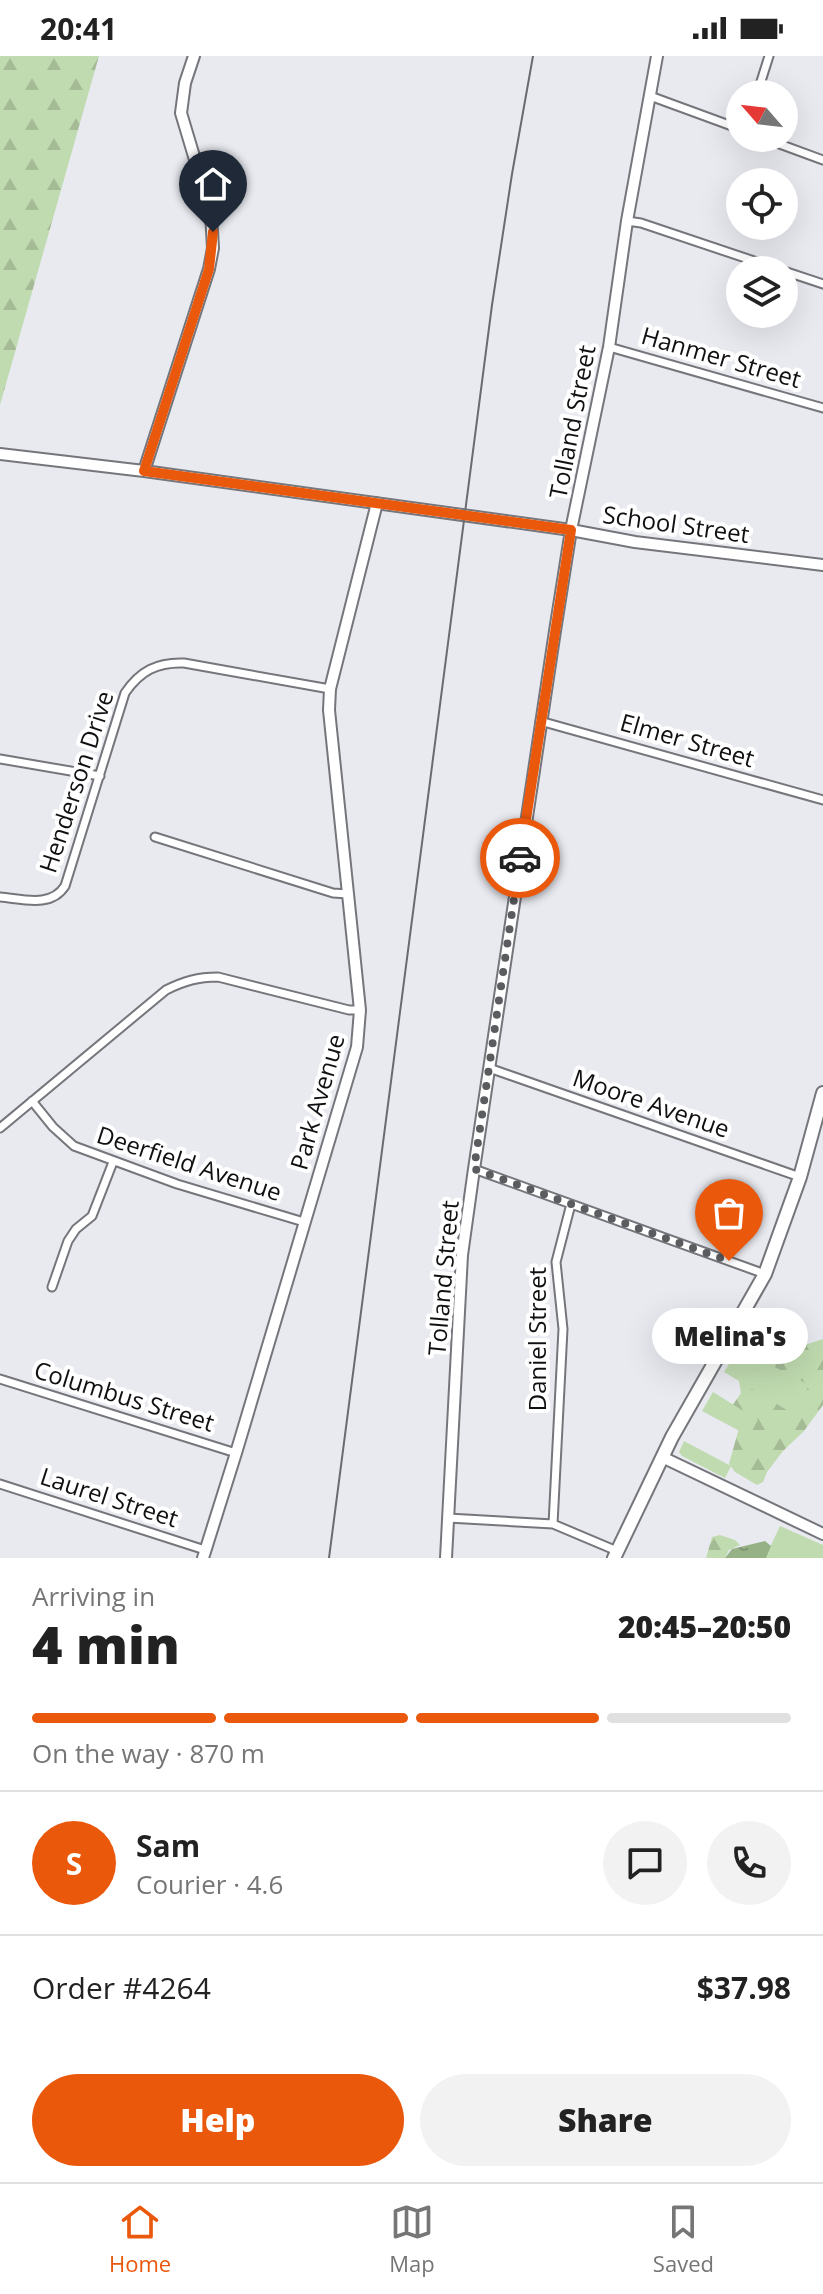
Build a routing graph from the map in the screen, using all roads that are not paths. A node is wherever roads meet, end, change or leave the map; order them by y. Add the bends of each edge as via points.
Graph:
1 (194, 56) edge
2 (657, 56) edge
3 (769, 56) edge
4 (761, 80) edge
5 (650, 96) junction
6 (726, 124) edge
7 (798, 151) edge
8 (823, 160) edge
9 (627, 221) junction
10 (741, 256) edge
11 (798, 275) edge
12 (823, 284) edge
13 (609, 347) junction
14 (823, 408) edge
15 (0, 454) edge
16 (144, 471) junction
17 (377, 503) junction
18 (571, 530) junction
19 (823, 565) edge
20 (330, 689) junction
21 (540, 721) junction
22 (0, 759) edge
23 (100, 776) junction
24 (823, 800) edge
25 (155, 837) dead end
26 (348, 894) junction
27 (0, 897) edge
28 (360, 1010) junction
29 (489, 1068) junction
30 (823, 1093) edge
31 (32, 1101) junction
32 (0, 1128) edge
33 (113, 1162) junction
34 (474, 1169) junction
35 (800, 1177) junction
36 (571, 1204) junction
37 (304, 1222) junction
38 (765, 1274) junction
39 (52, 1287) dead end
40 (2, 1379) edge
41 (0, 1390) edge
42 (236, 1453) junction
43 (662, 1457) junction
44 (0, 1484) edge
45 (448, 1518) junction
46 (553, 1524) junction
47 (823, 1534) edge
48 (204, 1554) edge
49 (616, 1554) edge
50 (446, 1558) edge

1 - 16 main road via 181,113 211,213 213,248
2 - 5 main road, Tolland Street
3 - 4 street
5 - 6 street
5 - 9 main road, Tolland Street
7 - 8 street
9 - 10 street
9 - 13 main road, Tolland Street
11 - 12 street
13 - 14 street, Hanmer Street
13 - 18 main road, Tolland Street
15 - 16 main road, School Street
16 - 17 main road, School Street
17 - 18 main road, School Street
17 - 20 main road, Park Avenue
18 - 19 main road, School Street
18 - 21 main road, Tolland Street
20 - 23 street, Henderson Drive via 184,663 157,665 125,693
20 - 26 main road, Park Avenue
21 - 24 street, Elmer Street
21 - 29 main road, Tolland Street
22 - 23 street
23 - 27 street, Henderson Drive via 59,896
25 - 26 street
26 - 28 main road, Park Avenue
28 - 31 street via 218,977 183,981
28 - 37 main road, Park Avenue via 357,1047
29 - 34 main road, Tolland Street
29 - 35 street, Moore Avenue
30 - 35 main road
31 - 32 street
31 - 33 street, Deerfield Avenue via 74,1146
33 - 37 street, Deerfield Avenue
33 - 39 street via 92,1216 68,1241
34 - 36 street
34 - 45 main road, Tolland Street via 462,1255
35 - 38 main road
36 - 38 street
36 - 46 street, Daniel Street via 556,1262 563,1329
37 - 42 main road, Park Avenue
38 - 43 main road
40 - 41 street
40 - 42 street, Columbus Street
42 - 48 main road, Park Avenue
43 - 47 main road
43 - 49 main road
44 - 48 street, Laurel Street
45 - 46 street
45 - 50 main road, Tolland Street
46 - 49 street

